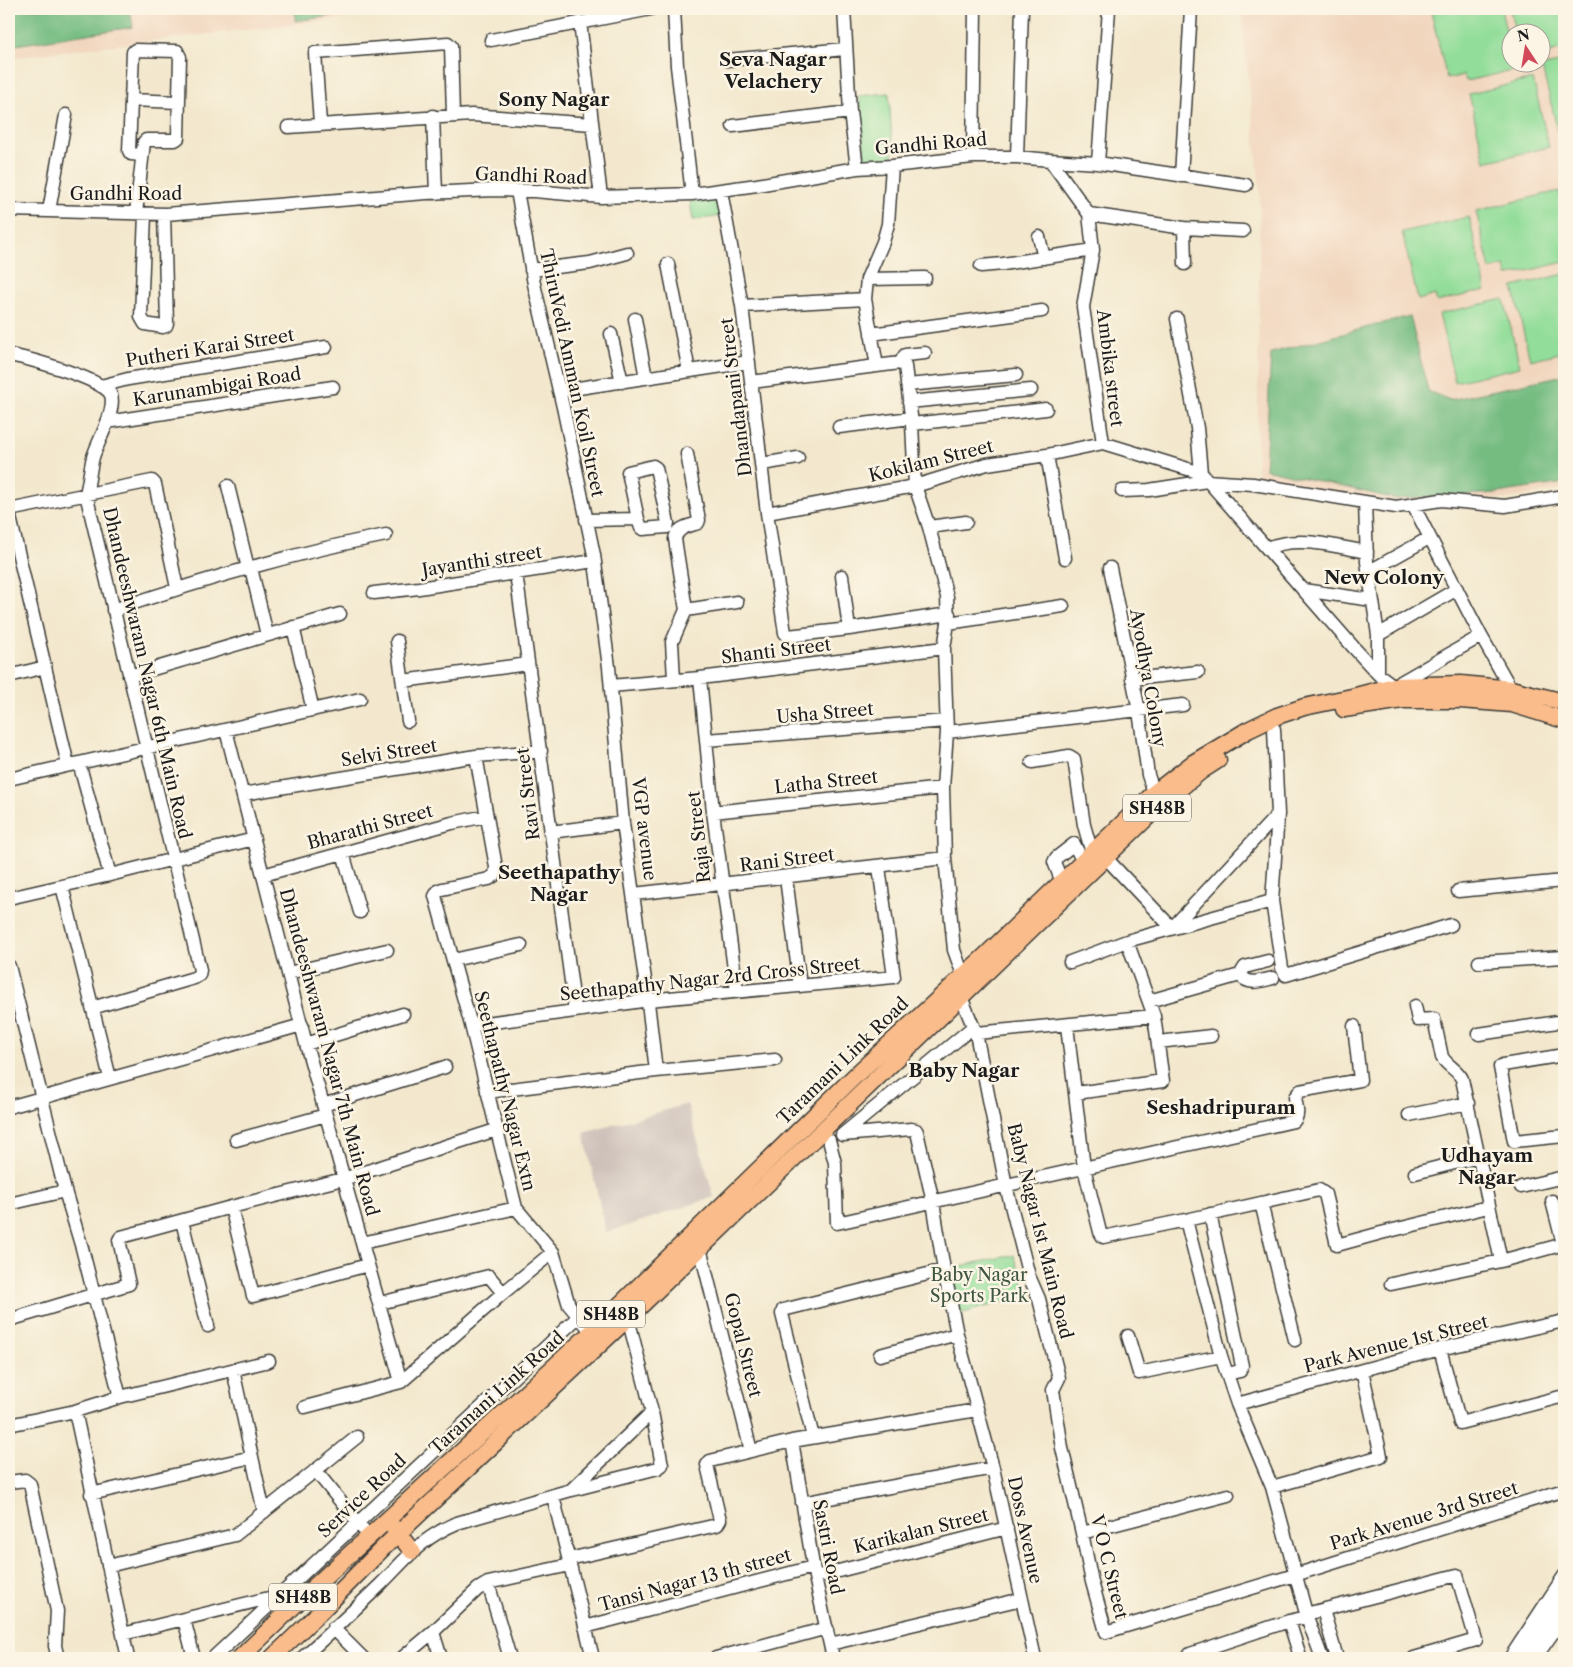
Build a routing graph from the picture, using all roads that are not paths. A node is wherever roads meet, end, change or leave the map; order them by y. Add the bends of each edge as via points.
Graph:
1 (651, 9) edge
2 (674, 9) edge
3 (844, 9) edge
4 (975, 9) edge
5 (1022, 9) edge
6 (1109, 9) edge
7 (1191, 9) edge
8 (580, 22) junction
9 (491, 40) dead end
10 (845, 49) junction
11 (727, 60) dead end
12 (131, 100) junction
13 (178, 102) junction
14 (850, 112) junction
15 (66, 115) dead end
16 (453, 115) junction
17 (433, 116) junction
18 (320, 124) junction
19 (592, 124) junction
20 (288, 126) dead end
21 (734, 126) dead end
22 (1017, 156) junction
23 (973, 157) junction
24 (144, 160) junction
25 (1050, 160) junction
26 (1098, 163) junction
27 (892, 166) junction
28 (857, 168) junction
29 (1181, 176) junction
30 (1246, 185) dead end
31 (517, 191) junction
32 (721, 191) junction
33 (436, 193) junction
34 (692, 194) junction
35 (601, 197) junction
36 (9, 210) edge
37 (49, 211) junction
38 (141, 214) junction
39 (164, 214) junction
40 (1089, 214) junction
41 (1184, 228) junction
42 (1243, 231) dead end
43 (1039, 237) dead end
44 (1093, 250) junction
45 (627, 253) dead end
46 (1044, 258) junction
47 (668, 264) dead end
48 (1185, 264) dead end
49 (981, 266) dead end
50 (531, 270) junction
51 (925, 278) dead end
52 (867, 279) junction
53 (865, 299) junction
54 (742, 306) junction
55 (1042, 311) dead end
56 (635, 319) dead end
57 (1177, 319) dead end
58 (611, 334) dead end
59 (871, 334) junction
60 (326, 347) dead end
61 (925, 352) dead end
62 (9, 355) edge
63 (749, 362) junction
64 (900, 362) junction
65 (877, 366) junction
66 (689, 371) junction
67 (1016, 375) dead end
68 (646, 378) junction
69 (622, 382) junction
70 (752, 382) junction
71 (907, 385) junction
72 (332, 387) dead end
73 (106, 390) junction
74 (1031, 390) dead end
75 (559, 391) junction
76 (909, 402) junction
77 (1046, 409) dead end
78 (911, 421) junction
79 (107, 422) junction
80 (839, 427) dead end
81 (1103, 443) junction
82 (687, 454) dead end
83 (1047, 455) junction
84 (798, 458) dead end
85 (762, 464) junction
86 (1204, 477) junction
87 (228, 486) dead end
88 (916, 486) junction
89 (1122, 491) dead end
90 (86, 494) junction
91 (1564, 496) edge
92 (1365, 502) junction
93 (1412, 505) junction
94 (9, 512) edge
95 (767, 513) junction
96 (638, 519) junction
97 (586, 520) junction
98 (966, 522) dead end
99 (929, 527) junction
100 (386, 535) dead end
101 (1430, 538) junction
102 (1267, 548) junction
103 (1367, 552) junction
104 (1065, 558) dead end
105 (594, 561) junction
106 (250, 568) junction
107 (1110, 568) dead end
108 (1368, 572) junction
109 (516, 573) junction
110 (842, 576) dead end
111 (177, 588) junction
112 (1456, 589) junction
113 (1303, 590) junction
114 (374, 593) dead end
115 (1372, 600) junction
116 (737, 602) dead end
117 (1063, 606) dead end
118 (113, 610) junction
119 (686, 610) junction
120 (340, 614) dead end
121 (293, 627) junction
122 (849, 629) junction
123 (947, 630) junction
124 (267, 635) junction
125 (1378, 636) junction
126 (1481, 636) junction
127 (397, 641) dead end
128 (528, 664) junction
129 (45, 667) junction
130 (1198, 672) dead end
131 (1378, 674) junction
132 (9, 676) edge
133 (128, 676) junction
134 (700, 678) junction
135 (1132, 679) junction
136 (674, 680) junction
137 (403, 681) junction
138 (611, 686) junction
139 (1394, 686) junction
140 (1511, 689) junction
141 (360, 699) dead end
142 (1564, 702) edge
143 (1183, 705) dead end
144 (313, 710) junction
145 (1138, 711) junction
146 (1564, 720) edge
147 (408, 721) dead end
148 (946, 726) junction
149 (1274, 729) junction
150 (226, 730) junction
151 (706, 740) junction
152 (146, 748) junction
153 (540, 751) junction
154 (476, 756) junction
155 (1032, 762) dead end
156 (74, 764) junction
157 (9, 779) edge
158 (943, 788) junction
159 (243, 794) junction
160 (1158, 798) junction
161 (713, 812) junction
162 (1278, 814) junction
163 (486, 816) junction
164 (624, 823) junction
165 (1086, 830) junction
166 (550, 832) junction
167 (254, 839) junction
168 (1074, 844) junction
169 (343, 853) junction
170 (1093, 857) junction
171 (944, 858) junction
172 (173, 859) junction
173 (880, 867) junction
174 (110, 875) junction
175 (263, 875) junction
176 (786, 878) junction
177 (1564, 881) edge
178 (1062, 882) junction
179 (723, 885) junction
180 (62, 886) junction
181 (1458, 891) dead end
182 (634, 894) junction
183 (9, 898) edge
184 (1272, 901) junction
185 (360, 912) dead end
186 (1451, 925) dead end
187 (1172, 928) junction
188 (1127, 941) junction
189 (521, 945) dead end
190 (387, 950) dead end
191 (1564, 957) edge
192 (453, 960) junction
193 (1268, 961) dead end
194 (1070, 962) dead end
195 (1479, 962) dead end
196 (9, 966) edge
197 (288, 973) junction
198 (963, 975) junction
199 (1240, 975) junction
200 (1273, 978) dead end
201 (800, 986) junction
202 (738, 991) junction
203 (960, 997) junction
204 (648, 1000) junction
205 (1150, 1001) junction
206 (1414, 1006) dead end
207 (92, 1008) junction
208 (575, 1012) junction
209 (403, 1014) dead end
210 (15, 1016) edge
211 (1154, 1016) junction
212 (1564, 1021) edge
213 (302, 1025) junction
214 (471, 1025) junction
215 (1067, 1026) junction
216 (1354, 1026) dead end
217 (975, 1030) junction
218 (1479, 1034) dead end
219 (1211, 1036) dead end
220 (1158, 1042) junction
221 (306, 1044) junction
222 (1564, 1055) edge
223 (775, 1060) dead end
224 (445, 1067) dead end
225 (656, 1071) junction
226 (110, 1078) junction
227 (487, 1092) junction
228 (1076, 1093) junction
229 (42, 1098) junction
230 (829, 1102) junction
231 (1468, 1103) junction
232 (9, 1107) edge
233 (325, 1110) junction
234 (841, 1113) junction
235 (1409, 1115) dead end
236 (496, 1130) junction
237 (843, 1135) junction
238 (1564, 1136) edge
239 (824, 1137) junction
240 (236, 1140) dead end
241 (1479, 1158) junction
242 (1084, 1168) junction
243 (1415, 1173) dead end
244 (1564, 1178) edge
245 (343, 1179) junction
246 (1006, 1186) junction
247 (1521, 1187) dead end
248 (65, 1191) junction
249 (1552, 1201) dead end
250 (933, 1202) junction
251 (1261, 1203) junction
252 (9, 1204) edge
253 (231, 1207) junction
254 (1488, 1207) junction
255 (516, 1208) junction
256 (1210, 1214) junction
257 (182, 1220) junction
258 (1186, 1220) junction
259 (362, 1243) junction
260 (1564, 1244) edge
261 (700, 1248) junction
262 (553, 1252) junction
263 (1501, 1262) junction
264 (368, 1265) junction
265 (944, 1270) junction
266 (1391, 1284) dead end
267 (503, 1293) junction
268 (94, 1296) junction
269 (380, 1303) junction
270 (578, 1317) junction
271 (628, 1318) junction
272 (9, 1320) edge
273 (1564, 1321) edge
274 (208, 1326) dead end
275 (592, 1332) junction
276 (957, 1334) junction
277 (1128, 1336) dead end
278 (1295, 1340) dead end
279 (1440, 1349) junction
280 (880, 1355) dead end
281 (1221, 1356) junction
282 (269, 1361) dead end
283 (233, 1370) junction
284 (1362, 1370) junction
285 (1227, 1374) junction
286 (1059, 1378) joint
287 (401, 1382) junction
288 (1564, 1396) edge
289 (120, 1397) junction
290 (1237, 1404) junction
291 (305, 1407) dead end
292 (977, 1410) junction
293 (75, 1411) junction
294 (652, 1412) junction
295 (9, 1425) edge
296 (357, 1437) dead end
297 (813, 1437) junction
298 (792, 1441) junction
299 (751, 1451) junction
300 (252, 1457) junction
301 (993, 1468) junction
302 (315, 1470) junction
303 (9, 1482) edge
304 (1272, 1487) junction
305 (570, 1490) junction
306 (1564, 1490) edge
307 (92, 1494) junction
308 (1228, 1495) dead end
309 (553, 1496) junction
310 (802, 1504) junction
311 (264, 1512) junction
312 (387, 1520) junction
313 (358, 1522) junction
314 (1006, 1528) junction
315 (1082, 1533) junction
316 (399, 1534) junction
317 (369, 1537) junction
318 (412, 1551) junction
319 (569, 1562) junction
320 (367, 1565) junction
321 (108, 1566) junction
322 (312, 1566) junction
323 (814, 1572) junction
324 (1295, 1575) junction
325 (1564, 1576) edge
326 (329, 1579) junction
327 (488, 1583) junction
328 (283, 1594) junction
329 (1564, 1596) edge
330 (1022, 1599) junction
331 (1323, 1610) junction
332 (1307, 1616) junction
333 (1564, 1617) edge
334 (184, 1619) junction
335 (1288, 1621) junction
336 (585, 1627) junction
337 (333, 1628) junction
338 (827, 1628) junction
339 (433, 1632) junction
340 (123, 1634) junction
341 (830, 1644) junction
342 (58, 1658) edge
343 (128, 1658) edge
344 (194, 1658) edge
345 (212, 1658) edge
346 (240, 1658) edge
347 (253, 1658) edge
348 (272, 1658) edge
349 (302, 1658) edge
350 (363, 1658) edge
351 (402, 1658) edge
352 (441, 1658) edge
353 (510, 1658) edge
354 (593, 1658) edge
355 (716, 1658) edge
356 (833, 1658) edge
357 (1035, 1658) edge
358 (1188, 1658) edge
359 (1299, 1658) edge
360 (1322, 1658) edge
361 (1337, 1658) edge
362 (1414, 1658) edge
363 (1510, 1658) edge
364 (1524, 1658) edge
365 (1535, 1658) edge

1 - 8 street
2 - 34 street via 677,66
3 - 10 street
4 - 23 street
5 - 22 street
6 - 26 street
7 - 29 street
8 - 9 street
8 - 19 street
10 - 11 street
10 - 14 street
12 - 13 street
12 - 13 street via 134,51 175,50 180,57
12 - 24 street via 129,153
13 - 24 street via 178,138 146,140
14 - 21 street
14 - 28 street
15 - 37 street
16 - 17 street
16 - 18 street via 451,46 438,43 315,53
16 - 19 street
17 - 18 street
17 - 33 street
18 - 20 street
19 - 35 street
22 - 23 street, Gandhi Road
22 - 25 street, Gandhi Road
23 - 27 street, Gandhi Road
24 - 38 street
25 - 26 street, Gandhi Road
25 - 40 street, Ambika street
26 - 29 street, Gandhi Road
27 - 28 street, Gandhi Road
27 - 52 street via 888,224
28 - 32 street, Gandhi Road
29 - 30 street, Gandhi Road
31 - 33 street, Gandhi Road
31 - 35 street, Gandhi Road
31 - 50 street, ThiruVedi Amman Koil Street
32 - 34 street, Gandhi Road
32 - 54 street, Dhandapani Street
33 - 39 street, Gandhi Road
34 - 35 street, Gandhi Road
36 - 37 street, Gandhi Road
37 - 38 street, Gandhi Road
38 - 39 street, Gandhi Road
38 - 39 street via 141,317 144,324 163,327 167,323
40 - 41 street
40 - 44 street, Ambika street
41 - 42 street
41 - 48 street
43 - 46 street
44 - 46 street
44 - 81 street, Ambika street via 1083,307
45 - 50 street via 590,263
46 - 49 street
47 - 66 street
50 - 75 street, ThiruVedi Amman Koil Street
51 - 52 street
52 - 53 street
53 - 54 street
53 - 59 street
54 - 63 street, Dhandapani Street
55 - 59 street
56 - 68 street
57 - 86 street
58 - 69 street
59 - 65 street
60 - 73 street, Putheri Karai Street via 128,379
61 - 64 street via 904,355
62 - 73 street via 49,364
63 - 66 street
63 - 70 street, Dhandapani Street
64 - 65 street
64 - 71 street via 905,366
65 - 70 street
66 - 68 street
67 - 71 street
68 - 69 street
69 - 75 street
70 - 85 street, Dhandapani Street
71 - 76 street
72 - 79 street, Karunambigai Road
73 - 79 street via 111,400
74 - 76 street
75 - 97 street, ThiruVedi Amman Koil Street
76 - 78 street
77 - 78 street
78 - 80 street
78 - 88 street
79 - 90 street via 93,457
81 - 83 street, Kokilam Street
81 - 86 street
82 - 119 street via 699,520 682,528 675,539
83 - 88 street, Kokilam Street via 987,464
83 - 104 street
84 - 85 street
85 - 95 street, Dhandapani Street
86 - 89 street via 1149,490
86 - 92 street
86 - 102 street
87 - 106 street
88 - 95 street, Kokilam Street
88 - 99 street
90 - 94 street
90 - 111 street via 154,481
90 - 118 street, Dhandeeshwaram Nagar 6th Main Road
91 - 93 street via 1505,506 1441,500
92 - 93 street via 1396,507
92 - 103 street
93 - 101 street
94 - 129 street
95 - 122 street, Dhandapani Street via 784,632 788,636
96 - 96 street via 644,529 668,525 654,466 628,472
96 - 97 street
97 - 105 street, ThiruVedi Amman Koil Street
98 - 99 street
99 - 123 street via 947,597
100 - 106 street via 334,545
101 - 108 street
101 - 112 street
102 - 103 street via 1294,542
102 - 113 street
103 - 108 street
105 - 109 street, Jayanthi street
105 - 138 street, VGP avenue
106 - 111 street
106 - 124 street
107 - 135 street, Ayodhya Colony
108 - 115 street
109 - 114 street, Jayanthi street
109 - 128 street, Ravi Street
110 - 122 street
111 - 118 street
112 - 125 street
112 - 126 street
113 - 115 street
113 - 131 street
115 - 125 street
116 - 119 street
117 - 123 street
118 - 133 street, Dhandeeshwaram Nagar 6th Main Road
119 - 136 street via 672,642
120 - 121 street
121 - 124 street
121 - 144 street
122 - 123 street
123 - 134 street, Shanti Street
123 - 148 street
124 - 133 street
125 - 131 street
126 - 139 street
126 - 140 street
127 - 137 street
128 - 137 street
128 - 153 street, Ravi Street
129 - 132 street
129 - 156 street
130 - 135 street
131 - 139 street
133 - 152 street, Dhandeeshwaram Nagar 6th Main Road
134 - 136 street, Shanti Street
134 - 151 street, Raja Street
135 - 145 street, Ayodhya Colony
136 - 138 street, Shanti Street
137 - 147 street
138 - 164 street, VGP avenue
139 - 140 main road, Taramani Link Road / SH48B via 1461,684
139 - 160 main road, Taramani Link Road / SH48B via 1277,716 1193,763
140 - 142 main road, Taramani Link Road / SH48B
141 - 144 street
143 - 145 street, Usha Street
144 - 150 street
145 - 148 street, Usha Street
145 - 160 street, Ayodhya Colony via 1148,775
146 - 149 main road, Taramani Link Road / SH48B via 1512,704 1402,700 1307,717
148 - 151 street, Usha Street
148 - 158 street
149 - 160 main road, Taramani Link Road / SH48B
149 - 162 street
150 - 152 street
150 - 159 street, Dhandeeshwaram Nagar 7th Main Road
151 - 161 street, Raja Street
152 - 156 street
152 - 172 street, Dhandeeshwaram Nagar 6th Main Road
153 - 154 street, Selvi Street
153 - 166 street, Ravi Street
154 - 159 street, Selvi Street
154 - 163 street
155 - 165 street via 1072,756
156 - 157 street
156 - 174 street
158 - 161 street, Latha Street
158 - 171 street
159 - 167 street, Dhandeeshwaram Nagar 7th Main Road
160 - 170 main road, Taramani Link Road / SH48B
161 - 179 street, Raja Street
162 - 184 street
162 - 187 street
163 - 169 street, Bharathi Street
163 - 192 street, Seethapathy Nagar Extn via 495,875 449,887 438,891 435,896
164 - 166 street
164 - 182 street, VGP avenue
165 - 168 street
165 - 170 street
166 - 208 street, Ravi Street
167 - 172 street
167 - 175 street, Dhandeeshwaram Nagar 7th Main Road
168 - 170 street
168 - 178 street via 1054,862
169 - 175 street, Bharathi Street
169 - 185 street
170 - 178 main road, Taramani Link Road / SH48B
170 - 187 street
170 - 203 main road, Taramani Link Road / SH48B
171 - 173 street, Rani Street
171 - 198 street via 954,950
172 - 174 street
172 - 207 street, Dhandeeshwaram Nagar 6th Main Road via 200,970 198,975
173 - 176 street, Rani Street
173 - 201 street, Seethapathy Nagar 2rd Cross Street via 894,977
174 - 180 street
175 - 197 street, Dhandeeshwaram Nagar 7th Main Road
176 - 179 street, Rani Street
176 - 201 street
177 - 181 street
178 - 198 main road, Taramani Link Road / SH48B
179 - 182 street, Rani Street
179 - 202 street, Raja Street
180 - 183 street
180 - 207 street
182 - 204 street, VGP avenue
184 - 186 street via 1282,968 1286,975
184 - 187 street
187 - 188 street
188 - 194 street
188 - 205 street
189 - 192 street
190 - 197 street
191 - 195 street
192 - 214 street, Seethapathy Nagar Extn
193 - 199 street via 1245,967
196 - 210 street
197 - 213 street, Dhandeeshwaram Nagar 7th Main Road
198 - 230 main road, Taramani Link Road / SH48B
199 - 200 street via 1252,982
199 - 205 street
201 - 202 street, Seethapathy Nagar 2rd Cross Street
202 - 204 street, Seethapathy Nagar 2rd Cross Street
203 - 217 street, Baby Nagar 1st Main Road
203 - 234 main road, Taramani Link Road / SH48B
204 - 208 street, Seethapathy Nagar 2rd Cross Street
204 - 225 street, VGP avenue
205 - 211 street
206 - 231 street via 1418,1020 1434,1019 1444,1062 1461,1076
207 - 226 street
208 - 214 street, Seethapathy Nagar 2rd Cross Street
209 - 221 street
210 - 229 street
211 - 215 street
211 - 220 street
212 - 218 street
213 - 221 street, Dhandeeshwaram Nagar 7th Main Road
213 - 226 street
214 - 227 street, Seethapathy Nagar Extn
215 - 217 street
215 - 228 street
216 - 242 street via 1360,1080 1300,1091 1295,1097 1298,1113 1294,1122
217 - 237 street
217 - 246 street, Baby Nagar 1st Main Road
219 - 220 street
220 - 228 street via 1163,1081
221 - 233 street, Dhandeeshwaram Nagar 7th Main Road
222 - 238 street via 1500,1067 1514,1141
223 - 225 street
224 - 233 street
225 - 227 street
226 - 229 street
227 - 236 street, Seethapathy Nagar Extn
228 - 242 street
229 - 232 street
229 - 248 street
230 - 234 main road
230 - 275 main road, Taramani Link Road / SH48B
231 - 235 street
231 - 241 street
233 - 240 street
233 - 245 street, Dhandeeshwaram Nagar 7th Main Road
234 - 239 main road, Taramani Link Road / SH48B
236 - 245 street
236 - 255 street, Seethapathy Nagar Extn
237 - 239 street
237 - 250 street, Doss Avenue via 916,1130
239 - 250 street via 835,1163 837,1223
239 - 261 main road, Taramani Link Road / SH48B
241 - 243 street
241 - 254 street
242 - 246 street
242 - 258 street via 1102,1237
244 - 247 street
245 - 253 street
245 - 259 street, Dhandeeshwaram Nagar 7th Main Road
246 - 250 street
246 - 286 street, Baby Nagar 1st Main Road via 1029,1276 1040,1299
248 - 252 street
248 - 268 street
249 - 260 street
250 - 265 street, Doss Avenue
251 - 254 street via 1319,1190 1325,1194 1336,1245
251 - 256 street
251 - 278 street
253 - 257 street
253 - 264 street via 253,1296
254 - 263 street
255 - 259 street
255 - 262 street, Seethapathy Nagar Extn
256 - 258 street
256 - 285 street via 1242,1368
257 - 268 street via 121,1237 129,1284
257 - 274 street
258 - 281 street
259 - 264 street, Dhandeeshwaram Nagar 7th Main Road
260 - 263 street
261 - 271 main road, Taramani Link Road / SH48B
261 - 299 street, Gopal Street
262 - 267 street
262 - 270 street, Seethapathy Nagar Extn via 570,1305
263 - 266 street
264 - 269 street, Dhandeeshwaram Nagar 7th Main Road
265 - 276 street, Doss Avenue
265 - 297 street via 783,1310
267 - 269 street via 489,1276
267 - 287 street
268 - 272 street
268 - 289 street
269 - 287 street, Dhandeeshwaram Nagar 7th Main Road
270 - 275 street, Seethapathy Nagar Extn
270 - 313 street, Service Road
271 - 294 street
271 - 316 main road, Taramani Link Road / SH48B
273 - 279 street, Park Avenue 1st Street
275 - 312 main road, Taramani Link Road / SH48B
276 - 280 street
276 - 292 street, Doss Avenue
277 - 281 street via 1139,1373
279 - 284 street, Park Avenue 1st Street
279 - 288 street via 1460,1423
281 - 285 street
282 - 283 street
283 - 289 street
283 - 300 street
284 - 290 street, Park Avenue 1st Street
284 - 304 street via 1381,1456
285 - 290 street
286 - 315 street, V O C Street via 1053,1390 1062,1448
287 - 291 street
289 - 293 street
290 - 304 street
292 - 297 street
292 - 301 street, Doss Avenue
293 - 295 street
293 - 307 street
294 - 305 street
294 - 305 street via 662,1466
296 - 302 street
297 - 298 street
298 - 299 street
298 - 310 street, Sastri Road
299 - 319 street via 708,1463 720,1520 717,1525
300 - 307 street
300 - 311 street
301 - 310 street
301 - 314 street, Doss Avenue
302 - 311 street
302 - 313 street
303 - 342 street via 25,1480 30,1484 57,1611 55,1646
304 - 324 street
305 - 309 street
306 - 324 street, Park Avenue 3rd Street
307 - 321 street
308 - 315 street
309 - 318 street via 441,1530
309 - 319 street
310 - 323 street, Sastri Road
311 - 321 street via 232,1536
312 - 316 main road
312 - 317 main road, Taramani Link Road / SH48B
313 - 317 street
313 - 322 street, Service Road
314 - 323 street, Karikalan Street
314 - 330 street, Doss Avenue
315 - 324 street, V O C Street via 1106,1632
316 - 318 main road
316 - 320 main road, Taramani Link Road / SH48B
317 - 326 main road, Taramani Link Road / SH48B
318 - 337 street
319 - 327 street
319 - 336 street
320 - 326 main road via 349,1567
320 - 348 main road, Taramani Link Road / SH48B
321 - 340 street
322 - 326 street
322 - 328 street, Service Road
323 - 336 street, Tansi Nagar 13 th street
323 - 338 street, Sastri Road
324 - 332 street
325 - 363 street
326 - 346 main road, Taramani Link Road / SH48B
326 - 347 main road
327 - 339 street
327 - 353 street
328 - 334 street
328 - 345 street, Service Road
329 - 364 street
330 - 341 street
330 - 357 street, Doss Avenue
331 - 332 street
331 - 361 street
331 - 362 street via 1457,1575 1476,1640
332 - 335 street
332 - 360 street
333 - 365 street
334 - 340 street
334 - 344 street
335 - 358 street via 1190,1654
335 - 359 street
336 - 354 street
337 - 349 street
337 - 350 street
338 - 341 street, Sastri Road
338 - 355 street
339 - 351 street
339 - 352 street
340 - 343 street
341 - 356 street, Sastri Road

